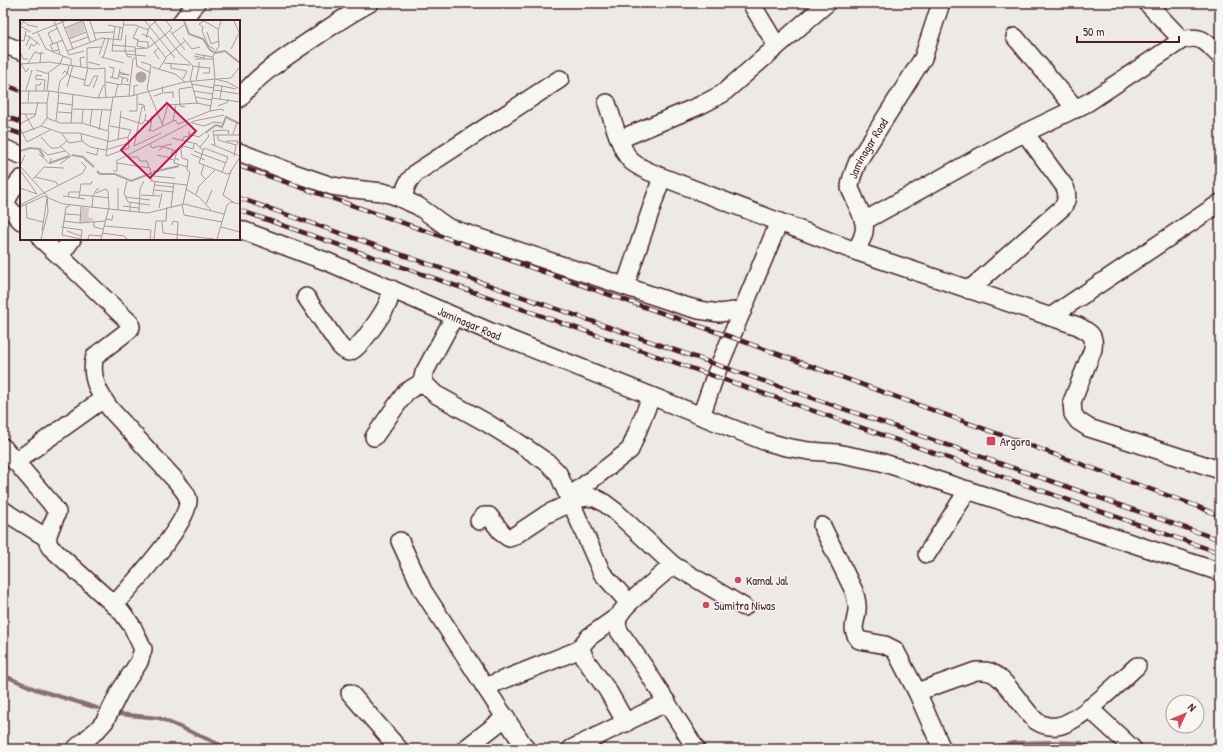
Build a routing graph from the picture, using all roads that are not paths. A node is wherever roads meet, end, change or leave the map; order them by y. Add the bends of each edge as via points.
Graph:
1 (370, 3) edge
2 (751, 3) edge
3 (827, 3) edge
4 (941, 3) edge
5 (1147, 3) edge
6 (1015, 37) dead end
7 (1182, 40) junction
8 (3, 44) edge
9 (777, 46) junction
10 (20, 50) edge
11 (1220, 56) edge
12 (560, 79) dead end
13 (240, 98) edge
14 (607, 103) dead end
15 (1076, 109) junction
16 (1025, 133) junction
17 (620, 139) junction
18 (3, 148) edge
19 (240, 152) edge
20 (20, 155) edge
21 (662, 177) junction
22 (20, 181) edge
23 (404, 200) junction
24 (1220, 203) edge
25 (20, 220) edge
26 (864, 221) junction
27 (782, 223) junction
28 (240, 230) edge
29 (42, 240) edge
30 (71, 240) edge
31 (855, 251) junction
32 (60, 256) junction
33 (625, 286) junction
34 (390, 288) junction
35 (969, 290) junction
36 (306, 297) dead end
37 (743, 310) junction
38 (454, 317) junction
39 (1050, 317) junction
40 (424, 382) junction
41 (651, 396) junction
42 (103, 399) junction
43 (701, 416) junction
44 (374, 437) dead end
45 (3, 447) edge
46 (15, 462) junction
47 (1220, 470) edge
48 (968, 490) junction
49 (570, 500) junction
50 (3, 510) edge
51 (478, 520) dead end
52 (822, 526) dead end
53 (47, 538) junction
54 (400, 541) dead end
55 (927, 554) dead end
56 (672, 565) junction
57 (1220, 572) edge
58 (629, 603) junction
59 (114, 605) junction
60 (744, 607) dead end
61 (618, 617) junction
62 (581, 649) junction
63 (1137, 666) dead end
64 (485, 688) junction
65 (917, 692) junction
66 (350, 693) dead end
67 (667, 702) junction
68 (1089, 708) junction
69 (506, 717) junction
70 (626, 723) junction
71 (940, 745) edge
72 (75, 749) edge
73 (399, 749) edge
74 (465, 749) edge
75 (526, 749) edge
76 (571, 749) edge
77 (696, 749) edge
78 (1133, 749) edge

1 - 13 street via 348,15 270,69 250,85
2 - 9 street
3 - 9 street
4 - 26 street, Jaminagar Road via 923,58 858,161 850,189
5 - 7 street
6 - 15 street
7 - 11 street via 1192,37 1203,40
7 - 15 street
8 - 10 street
9 - 17 street via 722,94
12 - 23 street via 417,172 408,181
14 - 17 street
15 - 16 street
16 - 26 street
16 - 35 street via 1065,187 1067,199 1063,207
17 - 21 street via 631,161
18 - 20 street
19 - 23 street via 332,186 382,192
21 - 27 street
21 - 33 street
22 - 25 street via 6,201 6,205
23 - 33 street via 418,206 447,227
24 - 39 street
26 - 31 street via 862,240
27 - 31 street
27 - 37 street
28 - 34 street, Jaminagar Road via 328,262
29 - 32 street
30 - 32 street
31 - 35 street
32 - 42 street via 130,322 129,330 96,356 94,375
33 - 37 street via 700,310 719,313
34 - 36 street via 387,305 352,352 344,350
34 - 38 street, Jaminagar Road
35 - 39 street
37 - 43 street
38 - 40 street via 424,373
38 - 41 street, Jaminagar Road
39 - 47 street via 1090,332 1094,340 1093,349 1072,402 1073,414 1078,421 1089,428
40 - 44 street via 406,392
40 - 49 street via 435,394 487,422 548,463 558,473
41 - 43 street, Jaminagar Road
41 - 49 street via 630,450
42 - 46 street
42 - 59 street via 142,446 183,489 188,499 181,519 163,549
43 - 48 street, Jaminagar Road via 764,441 793,449 837,453 881,462
45 - 46 street
46 - 53 street via 57,512
48 - 55 street
48 - 57 street, Jaminagar Road
49 - 51 street via 509,538 489,516
49 - 56 street via 588,497 603,502
49 - 58 street via 602,573
50 - 53 street
52 - 65 street via 857,600 853,627 855,634 859,640 885,645 895,650
53 - 59 street via 47,543 53,551
54 - 64 street via 424,591
56 - 58 street
56 - 60 street
58 - 61 street
59 - 72 street via 132,626 142,655 105,721
61 - 62 street via 589,637
61 - 67 street via 618,631
62 - 64 street
62 - 70 street
63 - 68 street
64 - 69 street
65 - 68 street via 976,671 986,670 995,674 1030,716 1042,725 1056,726 1069,722
65 - 71 street
66 - 73 street
67 - 70 street
67 - 77 street
68 - 78 street
69 - 74 street
69 - 75 street
70 - 76 street

